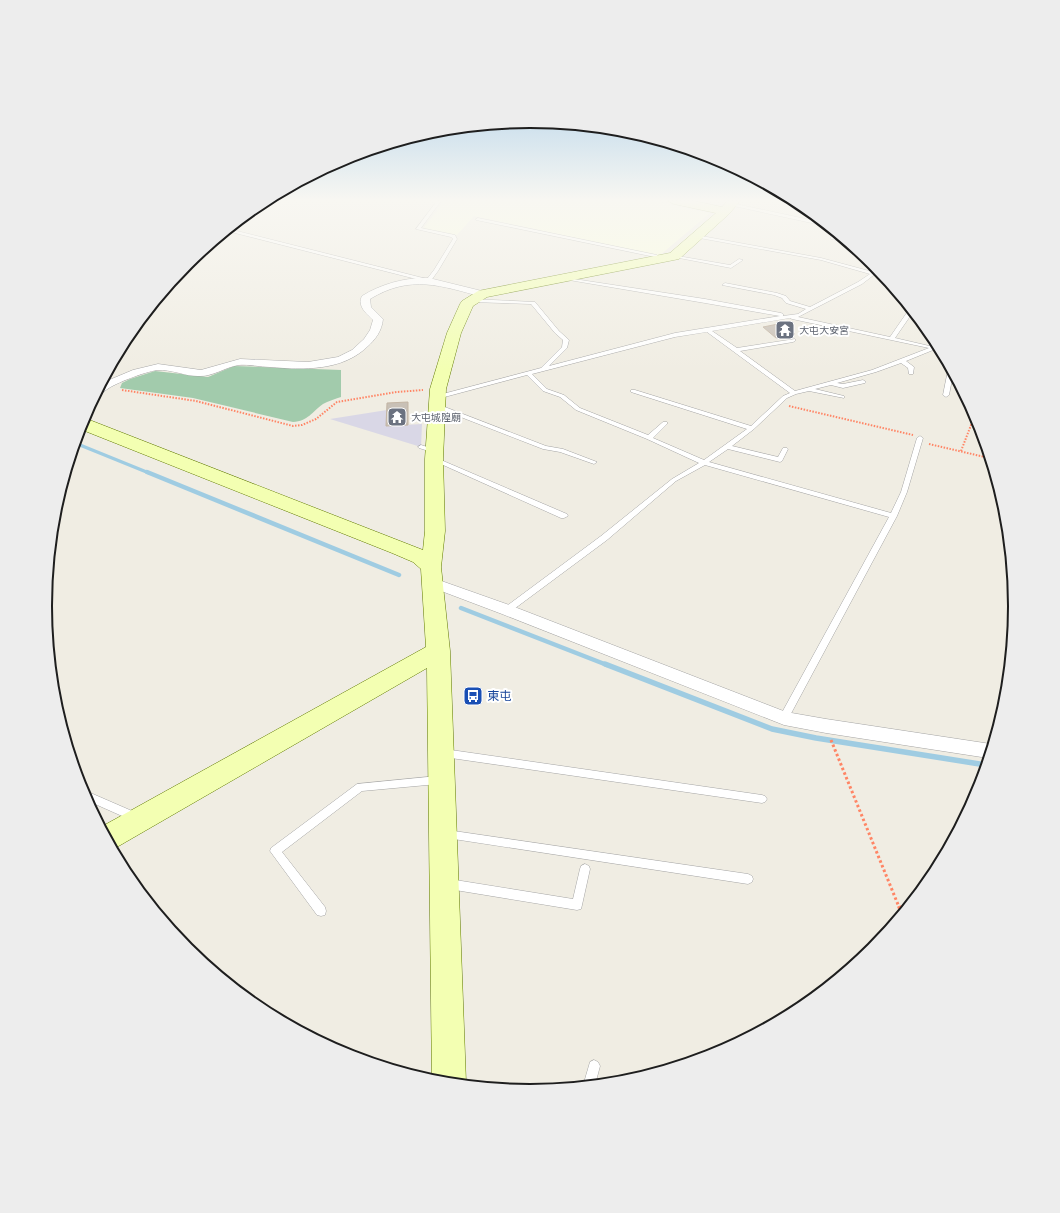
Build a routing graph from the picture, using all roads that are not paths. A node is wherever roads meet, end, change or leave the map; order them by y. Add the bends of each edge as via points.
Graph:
1 (336, 258) edge
2 (444, 258) edge
3 (667, 258) joint
4 (813, 258) edge
5 (741, 260) dead end
6 (872, 273) joint
7 (560, 278) junction
8 (428, 281) junction
9 (725, 285) dead end
10 (478, 297) junction
11 (811, 309) junction
12 (908, 315) edge
13 (788, 317) junction
14 (708, 330) junction
15 (892, 338) junction
16 (793, 340) dead end
17 (930, 347) edge
18 (737, 350) junction
19 (932, 350) edge
20 (902, 361) junction
21 (543, 369) junction
22 (528, 373) junction
23 (911, 373) dead end
24 (949, 378) edge
25 (863, 382) dead end
26 (832, 383) junction
27 (105, 388) edge
28 (810, 389) junction
29 (634, 391) dead end
30 (794, 393) junction
31 (946, 395) dead end
32 (842, 397) dead end
33 (437, 398) junction
34 (666, 423) dead end
35 (87, 426) edge
36 (752, 428) junction
37 (649, 438) junction
38 (920, 438) road end
39 (727, 446) junction
40 (785, 449) dead end
41 (430, 452) junction
42 (594, 462) dead end
43 (704, 463) junction
44 (564, 516) dead end
45 (893, 516) junction
46 (432, 575) junction
47 (507, 610) junction
48 (438, 652) junction
49 (784, 718) junction
50 (986, 750) edge
51 (442, 766) junction
52 (92, 798) edge
53 (762, 799) dead end
54 (139, 819) junction
55 (443, 833) junction
56 (111, 836) edge
57 (585, 869) dead end
58 (748, 879) dead end
59 (444, 884) junction
60 (321, 911) dead end
61 (594, 1066) dead end
62 (449, 1077) edge
63 (590, 1080) edge

1 - 8 lane
2 - 8 lane
3 - 5 lane via 731,267
3 - 7 street
4 - 6 lane
6 - 11 lane via 860,283
7 - 10 street
7 - 13 lane
8 - 10 street
8 - 27 street via 389,288 364,298 368,309 378,319 378,324 365,345 342,360 323,365 240,362 201,373 159,367 148,369
9 - 11 lane via 775,294 784,297 788,302
10 - 21 lane via 533,303 566,340 565,347
10 - 33 street via 467,304 454,333
11 - 13 lane
12 - 15 lane
13 - 14 lane
13 - 15 lane
14 - 18 lane
14 - 21 lane via 675,335
15 - 17 lane
16 - 18 lane
18 - 30 lane
19 - 20 lane
20 - 23 lane via 911,367
20 - 26 lane
21 - 22 lane
22 - 33 lane
22 - 37 lane via 545,390 562,396 578,409
24 - 31 lane
25 - 26 lane via 843,386
26 - 28 lane
28 - 30 lane
28 - 32 lane
29 - 36 lane
30 - 36 lane
33 - 41 street
33 - 42 lane via 545,448 561,450
34 - 37 lane
35 - 46 street via 400,548 420,557
36 - 39 lane
37 - 43 lane
38 - 45 lane via 904,492
39 - 40 lane via 780,460
39 - 43 lane
41 - 44 lane
41 - 46 street via 435,531
43 - 45 lane
43 - 47 lane via 674,480 604,538
45 - 49 lane
46 - 47 street
46 - 48 street
47 - 49 street
48 - 51 street
48 - 54 street
49 - 50 street
51 - 53 lane
51 - 55 street
51 - 60 lane via 360,787 275,850
52 - 54 lane
54 - 56 street
55 - 58 lane
55 - 59 street
57 - 59 lane via 577,904
59 - 62 street
61 - 63 lane

